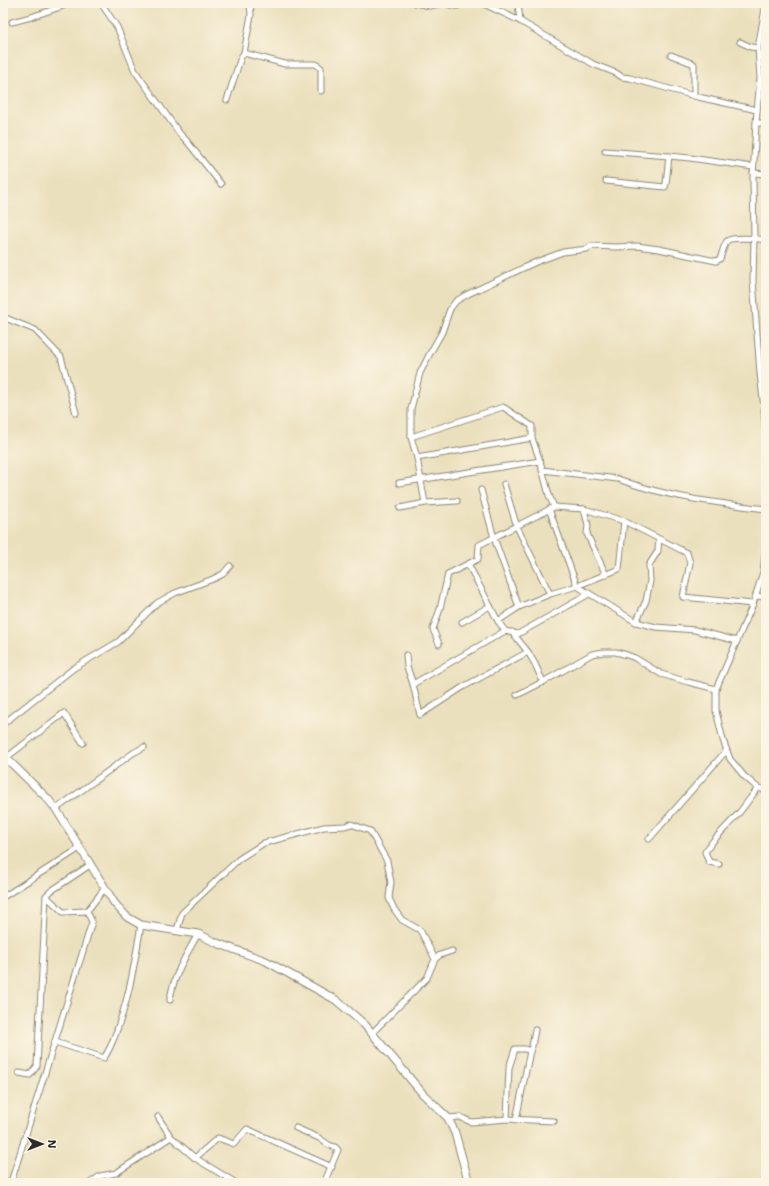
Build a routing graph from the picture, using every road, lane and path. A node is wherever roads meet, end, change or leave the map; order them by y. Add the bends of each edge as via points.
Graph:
1 (72, 3) edge
2 (101, 3) edge
3 (250, 3) edge
4 (415, 3) edge
5 (443, 3) edge
6 (461, 3) edge
7 (482, 3) edge
8 (518, 3) edge
9 (766, 3) edge
10 (520, 21) junction
11 (12, 22) dead end
12 (763, 33) edge
13 (740, 42) dead end
14 (758, 48) junction
15 (244, 53) junction
16 (671, 55) dead end
17 (760, 78) junction
18 (766, 79) edge
19 (321, 91) dead end
20 (694, 96) junction
21 (227, 100) dead end
22 (757, 110) junction
23 (756, 123) junction
24 (766, 123) edge
25 (605, 151) dead end
26 (669, 156) junction
27 (753, 170) junction
28 (766, 174) edge
29 (606, 181) dead end
30 (221, 184) dead end
31 (754, 238) junction
32 (766, 240) edge
33 (3, 317) edge
34 (766, 372) edge
35 (760, 373) junction
36 (76, 413) dead end
37 (411, 437) junction
38 (766, 437) edge
39 (532, 438) junction
40 (417, 458) junction
41 (540, 461) junction
42 (542, 470) junction
43 (420, 479) junction
44 (399, 483) dead end
45 (504, 484) dead end
46 (481, 490) dead end
47 (457, 501) dead end
48 (425, 503) junction
49 (400, 508) dead end
50 (551, 508) junction
51 (766, 508) edge
52 (584, 509) junction
53 (766, 512) edge
54 (624, 521) junction
55 (517, 527) junction
56 (494, 538) junction
57 (659, 539) junction
58 (766, 544) edge
59 (765, 555) edge
60 (468, 564) junction
61 (230, 566) dead end
62 (606, 575) junction
63 (577, 586) junction
64 (550, 594) junction
65 (589, 594) junction
66 (756, 596) junction
67 (766, 597) edge
68 (753, 604) junction
69 (490, 606) junction
70 (519, 608) junction
71 (498, 621) junction
72 (462, 622) dead end
73 (636, 622) junction
74 (505, 631) junction
75 (512, 632) junction
76 (737, 641) junction
77 (439, 644) dead end
78 (528, 652) junction
79 (406, 656) dead end
80 (543, 682) junction
81 (414, 684) junction
82 (716, 689) junction
83 (517, 695) dead end
84 (3, 724) edge
85 (83, 743) dead end
86 (144, 747) dead end
87 (726, 751) junction
88 (4, 756) edge
89 (758, 788) junction
90 (766, 790) edge
91 (56, 809) junction
92 (649, 839) dead end
93 (80, 848) junction
94 (718, 864) dead end
95 (90, 865) junction
96 (105, 888) junction
97 (46, 896) junction
98 (3, 897) edge
99 (87, 911) junction
100 (141, 925) junction
101 (177, 930) junction
102 (198, 934) junction
103 (452, 951) dead end
104 (435, 959) junction
105 (170, 1000) dead end
106 (535, 1030) dead end
107 (372, 1033) junction
108 (55, 1042) junction
109 (530, 1051) junction
110 (19, 1073) dead end
111 (158, 1117) dead end
112 (448, 1118) junction
113 (507, 1119) junction
114 (516, 1120) junction
115 (554, 1121) dead end
116 (296, 1128) dead end
117 (171, 1137) junction
118 (195, 1158) junction
119 (332, 1167) junction
120 (9, 1183) edge
121 (90, 1183) edge
122 (236, 1183) edge
123 (324, 1183) edge
124 (469, 1183) edge

1 - 11 street
2 - 30 street via 116,27 135,71 180,134
3 - 15 street via 251,15
4 - 5 street via 430,6
5 - 6 street via 456,6
7 - 10 street
8 - 10 street
9 - 12 street
10 - 20 street via 593,64 622,77
12 - 14 street
13 - 14 street
14 - 17 street
15 - 19 street via 285,64 316,64 321,68
15 - 21 street
16 - 20 street via 694,64
17 - 18 street
17 - 22 street
20 - 22 street
22 - 23 street
23 - 24 street
23 - 27 street
25 - 26 street
26 - 27 street
26 - 29 street via 665,186
27 - 28 street
27 - 31 street
31 - 32 street
31 - 35 street via 753,280
31 - 37 street via 730,238 720,259 716,261 659,248 591,246 587,249 563,252 536,262 468,294 456,301 450,309 442,332 420,373 411,409
33 - 36 street via 35,330 61,357
34 - 35 street
35 - 38 street
37 - 39 street via 503,407 532,426
37 - 40 street
39 - 40 street
39 - 41 street
40 - 43 street
41 - 42 street
41 - 43 street
42 - 50 street
42 - 51 street via 618,479 656,491 708,502
43 - 44 street
43 - 48 street
45 - 55 street
46 - 56 street
47 - 48 street
48 - 49 street
50 - 52 street
50 - 55 street
50 - 63 street
51 - 53 street
52 - 54 street
52 - 62 street via 588,525 587,534
54 - 57 street
54 - 62 street via 619,570
55 - 56 street
55 - 64 street
56 - 60 street via 479,545 478,559
56 - 70 street
57 - 68 street via 687,553 690,563 683,597
57 - 73 street via 658,551 649,566 650,581 646,601
58 - 59 street
59 - 66 street
60 - 69 street
60 - 77 street via 448,574 433,629
61 - 84 street via 223,574 157,603 118,642 74,668
62 - 63 street
63 - 64 street
63 - 65 street
64 - 70 street
65 - 73 street
65 - 75 street via 518,634
66 - 67 street
66 - 68 street
68 - 76 street
69 - 71 street
69 - 72 street
70 - 71 street
71 - 74 street
73 - 76 street via 656,627 695,630
74 - 75 street
74 - 81 street
75 - 78 street
76 - 82 street
78 - 80 street
78 - 81 street via 463,687 420,716
79 - 81 street via 407,667
80 - 82 street via 592,654 616,652 635,658 662,674
80 - 83 street
82 - 87 street via 716,711
85 - 88 street via 64,713
86 - 91 street
87 - 89 street via 744,776
87 - 92 street
88 - 91 main road
89 - 90 street
89 - 94 street via 705,852 709,862
91 - 93 main road
93 - 95 main road
93 - 98 street
95 - 96 main road
95 - 97 street
96 - 99 street
96 - 100 main road via 127,917
97 - 99 street via 63,912
97 - 110 street via 37,1066 30,1075
99 - 108 street via 92,922
100 - 101 main road
100 - 108 street via 133,975 110,1050 104,1058
101 - 102 main road
101 - 104 street via 182,913 239,859 264,843 351,824 370,831 386,861 391,882 389,898 394,909 402,920 420,930
102 - 105 street via 185,956 171,989
102 - 107 main road via 266,962 336,1000
103 - 104 street
104 - 107 street via 427,978
106 - 109 street
107 - 112 main road via 423,1094
108 - 120 street
109 - 113 street via 515,1049 509,1068
109 - 114 street
111 - 117 street
112 - 113 street via 460,1117 471,1122
112 - 124 main road via 455,1133
113 - 114 street
114 - 115 street
116 - 119 street via 338,1150
117 - 118 street
117 - 121 street via 116,1173 100,1176
118 - 119 street via 218,1138 234,1144 247,1129
118 - 122 street
119 - 123 street

